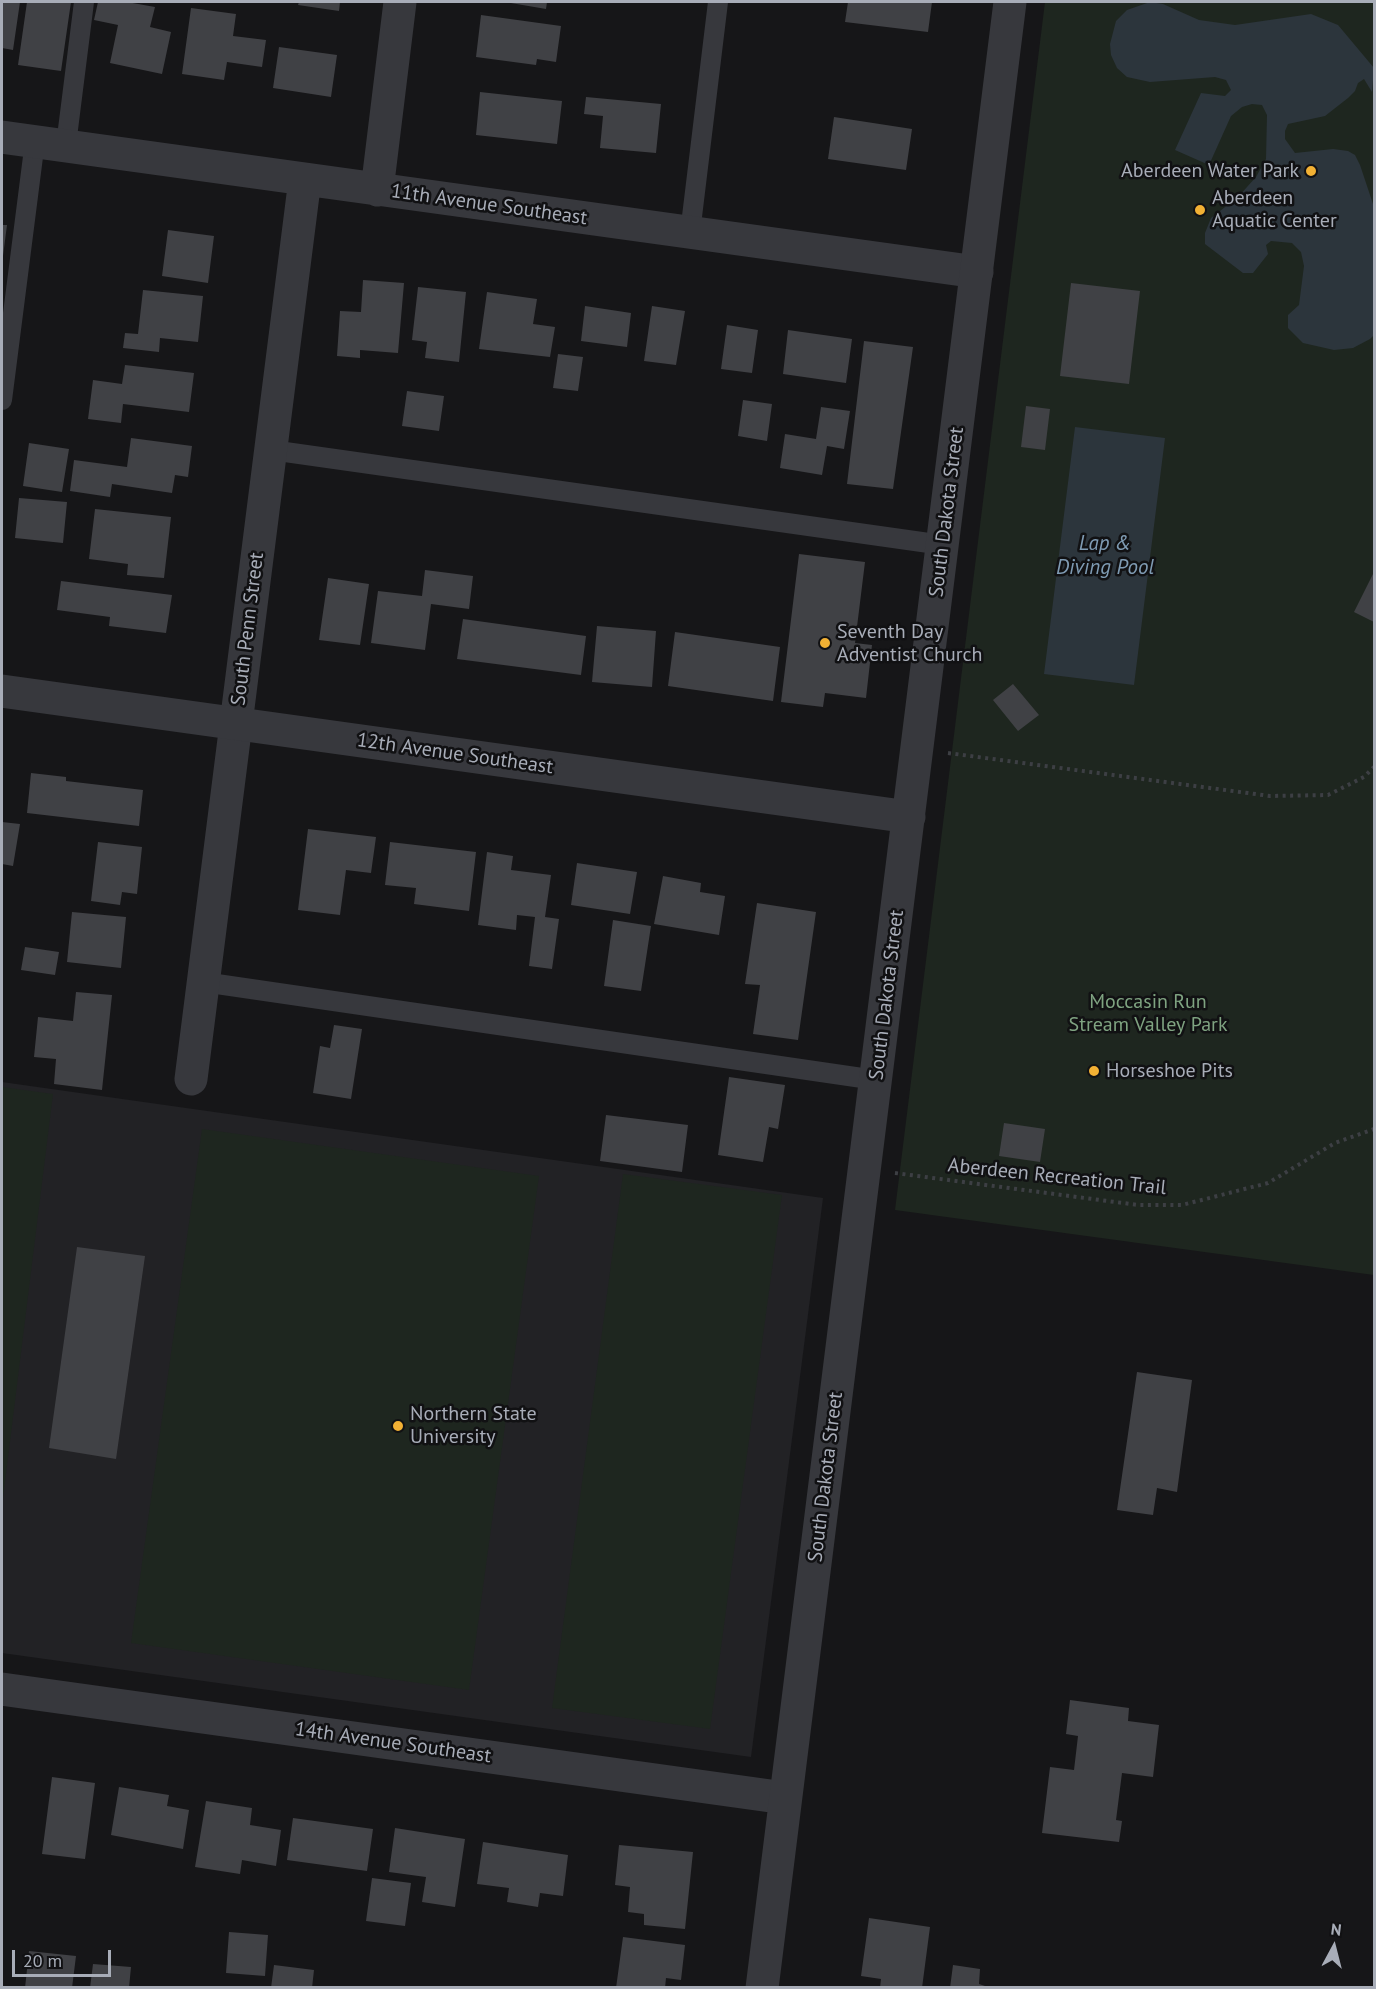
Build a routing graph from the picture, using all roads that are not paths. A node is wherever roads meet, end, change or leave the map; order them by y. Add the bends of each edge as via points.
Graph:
1 (84, 2) edge
2 (400, 2) edge
3 (718, 2) edge
4 (1010, 2) edge
5 (2, 137) edge
6 (50, 143) junction
7 (306, 179) junction
8 (377, 190) junction
9 (690, 233) junction
10 (977, 272) junction
11 (2, 400) edge
12 (271, 450) junction
13 (943, 545) junction
14 (2, 691) edge
15 (236, 723) junction
16 (909, 817) junction
17 (203, 982) junction
18 (191, 1079) dead end
19 (876, 1080) junction
20 (2, 1689) edge
21 (785, 1798) junction
22 (762, 1988) edge

1 - 6 lane
2 - 8 street
3 - 9 lane
4 - 10 street, South Dakota Street
5 - 6 street, 11th Avenue Southeast
6 - 7 street, 11th Avenue Southeast
6 - 11 lane
7 - 8 street, 11th Avenue Southeast
7 - 12 street, South Penn Street
8 - 9 street, 11th Avenue Southeast
9 - 10 street, 11th Avenue Southeast
10 - 13 street, South Dakota Street
12 - 13 lane
12 - 15 street, South Penn Street
13 - 16 street, South Dakota Street
14 - 15 street, 12th Avenue Southeast
15 - 16 street, 12th Avenue Southeast
15 - 17 street, South Penn Street
16 - 19 street, South Dakota Street
17 - 18 street, South Penn Street
17 - 19 lane
19 - 21 street, South Dakota Street
20 - 21 street, 14th Avenue Southeast
21 - 22 street, South Dakota Street

